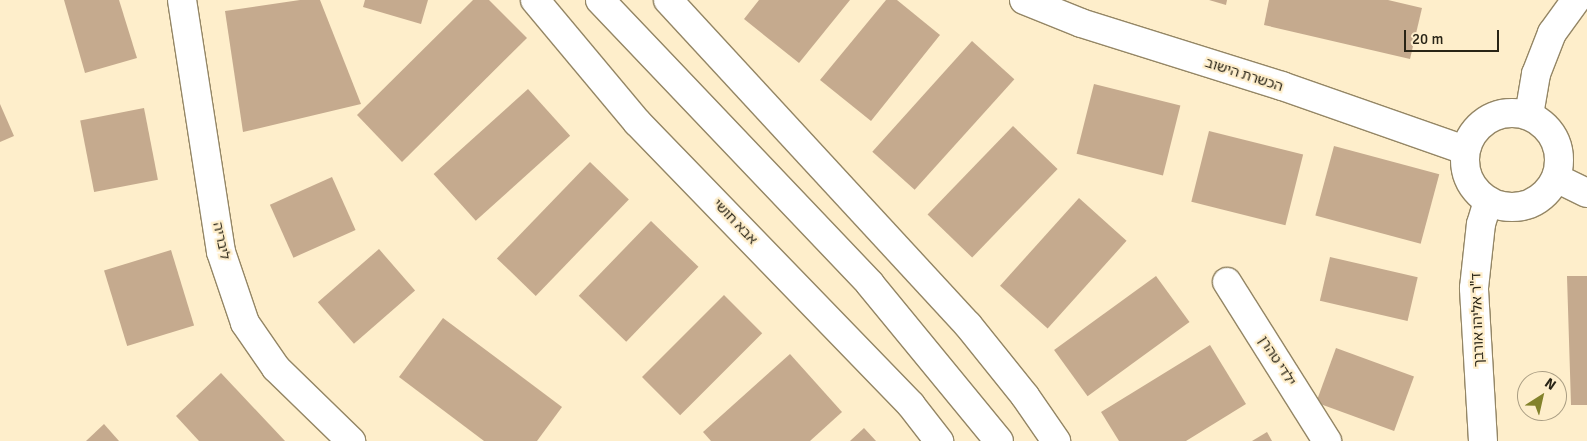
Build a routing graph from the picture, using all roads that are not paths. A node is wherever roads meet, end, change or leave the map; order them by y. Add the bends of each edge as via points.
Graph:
1 (182, 0) edge
2 (536, 0) edge
3 (600, 0) edge
4 (668, 0) edge
5 (1024, 0) edge
6 (1576, 0) edge
7 (1529, 115) junction
8 (1464, 150) junction
9 (1556, 178) junction
10 (1587, 193) edge
11 (1488, 201) junction
12 (1227, 282) dead end
13 (351, 441) edge
14 (939, 441) edge
15 (999, 441) edge
16 (1056, 441) edge
17 (1327, 441) edge
18 (1483, 441) edge

1 - 13 street, ליבריה via 221,252 245,323 276,368
2 - 14 street, אבא חושי via 637,122 911,405
3 - 15 street via 870,284
4 - 16 street via 968,325
5 - 8 street, הכשרת הישוב via 1080,23 1282,86
6 - 7 street via 1552,33 1536,74
7 - 8 street via 1507,112 1491,116 1473,130
7 - 9 street via 1550,131 1556,141 1559,157
8 - 11 street via 1465,171 1473,188
9 - 10 street
9 - 11 street via 1541,197 1526,205 1503,207
11 - 18 street, ד"ר אליהו אורבך via 1481,224 1474,288
12 - 17 street, ילדי טהרן

